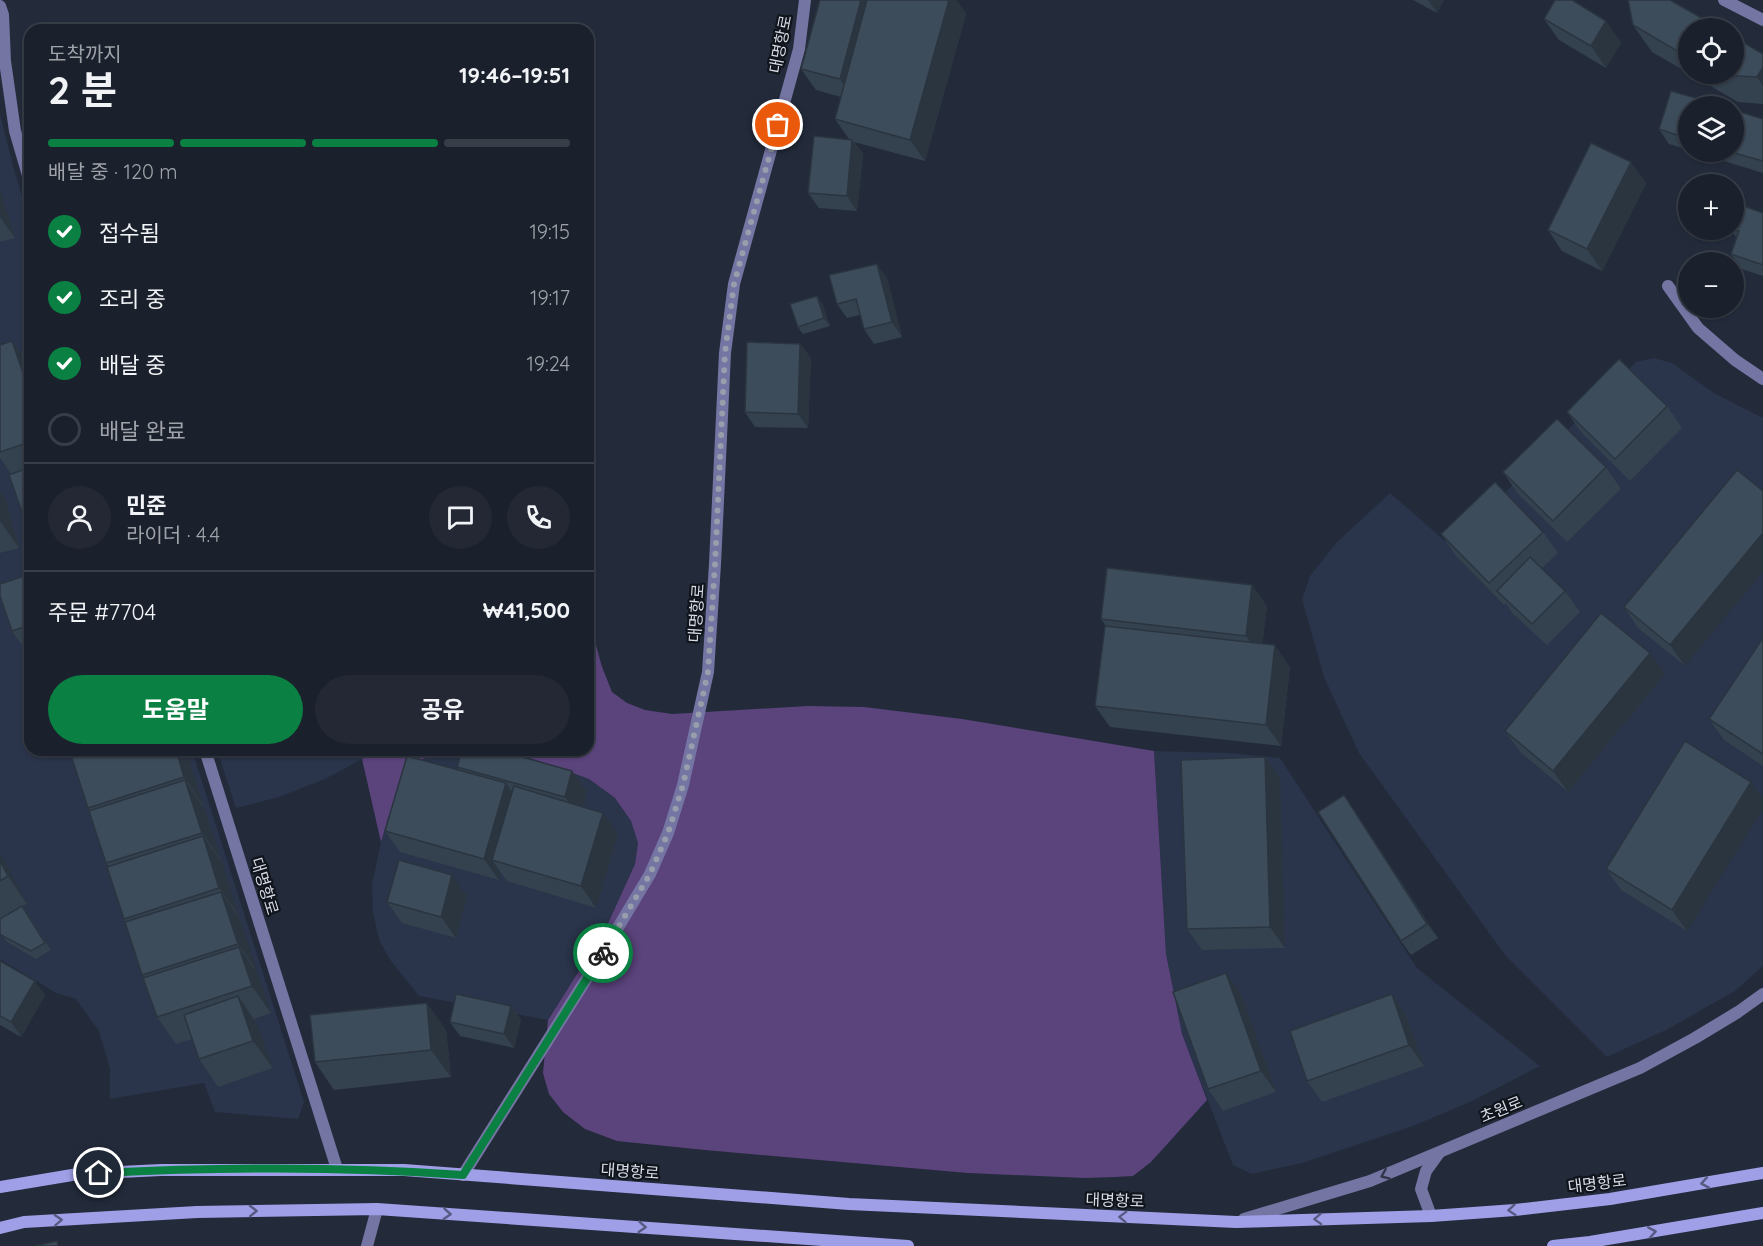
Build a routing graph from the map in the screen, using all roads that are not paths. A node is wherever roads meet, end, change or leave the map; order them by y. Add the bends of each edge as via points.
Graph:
1 (805, 0) edge
2 (1724, 0) edge
3 (0, 6) edge
4 (1763, 20) edge
5 (24, 162) edge
6 (1668, 286) dead end
7 (1763, 379) edge
8 (207, 756) edge
9 (1763, 994) edge
10 (1440, 1152) junction
11 (337, 1169) junction
12 (1763, 1173) edge
13 (463, 1175) junction
14 (0, 1187) edge
15 (377, 1209) junction
16 (1763, 1213) edge
17 (1431, 1216) junction
18 (1236, 1222) junction
19 (0, 1228) edge
20 (367, 1246) edge
21 (908, 1246) edge
22 (1553, 1246) edge

1 - 13 street, 대명항로 via 799,49 734,284 725,353 708,672 683,785 650,874
2 - 4 street
3 - 5 street via 15,131
6 - 7 street via 1698,328
8 - 11 street, 대명항로
9 - 10 street, 초원로 via 1640,1068
10 - 17 street via 1426,1171 1421,1189
10 -> 18 street, 초원로 via 1370,1181
11 - 13 main road, 대명항로
11 - 14 main road, 대명항로 via 78,1174
12 -> 17 main road, 대명항로 via 1610,1199
18 -> 13 main road, 대명항로 via 849,1204
19 -> 15 main road via 24,1222 197,1212
15 - 20 street
15 -> 21 main road
22 -> 16 main road
17 -> 18 main road, 대명항로

